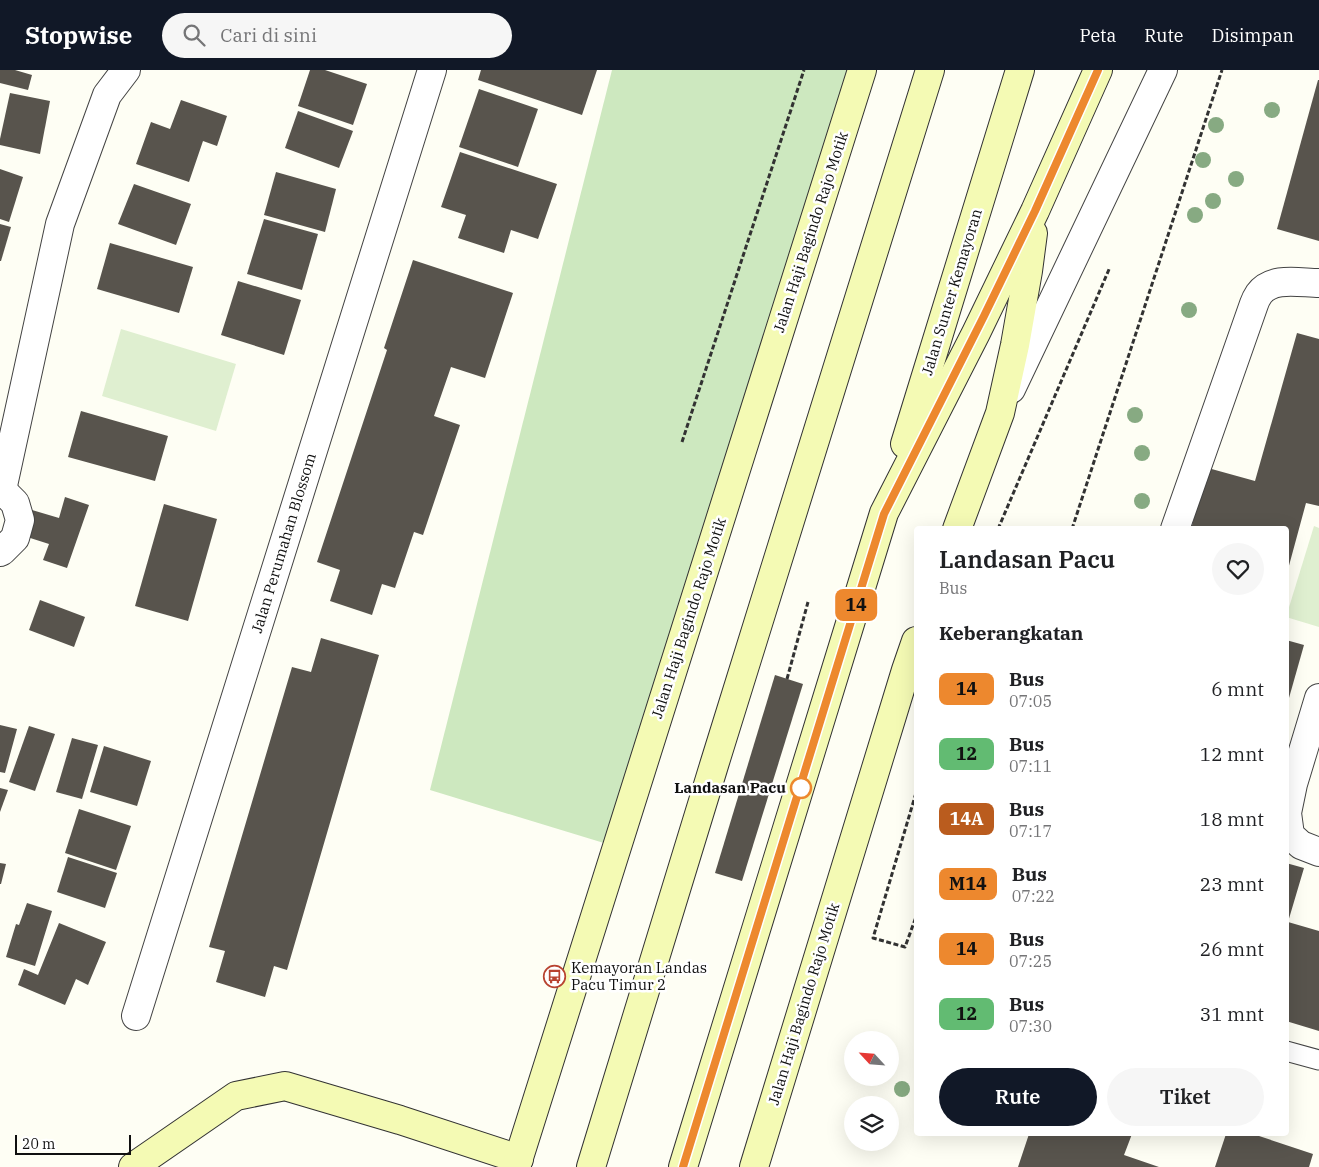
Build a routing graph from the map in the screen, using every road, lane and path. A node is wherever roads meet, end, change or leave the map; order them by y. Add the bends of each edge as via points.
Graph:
1 (126, 70) edge
2 (432, 70) edge
3 (804, 70) edge
4 (862, 70) edge
5 (930, 70) edge
6 (1020, 70) edge
7 (1098, 70) edge
8 (1163, 70) edge
9 (1222, 70) edge
10 (1035, 211) junction
11 (1319, 283) edge
12 (1000, 413) junction
13 (682, 442) dead end
14 (1, 489) edge
15 (1011, 498) dead end
16 (884, 514) junction
17 (958, 526) edge
18 (999, 526) edge
19 (1073, 526) edge
20 (1176, 526) edge
21 (0, 552) edge
22 (808, 602) dead end
23 (914, 648) edge
24 (787, 679) dead end
25 (1319, 698) edge
26 (914, 800) edge
27 (1289, 803) edge
28 (1289, 827) edge
29 (1319, 852) edge
30 (914, 922) edge
31 (136, 1016) dead end
32 (1289, 1052) edge
33 (1319, 1060) edge
34 (518, 1163) edge
35 (133, 1167) edge
36 (591, 1167) edge
37 (684, 1167) edge
38 (754, 1167) edge

1 - 14 street via 107,95 60,224
2 - 31 street, Jalan Perumahan Blossom
3 - 13 path
4 - 34 main road, Jalan Haji Bagindo Rajo Motik
5 - 36 main road
6 - 16 main road, Jalan Sunter Kemayoran
7 - 10 main road
8 - 12 street
9 - 19 path
10 - 12 main road via 1028,271
10 - 16 main road
11 - 20 street via 1281,282 1260,293
12 - 17 main road
14 - 21 street via 15,503 20,520 15,538
15 - 18 path
16 - 37 main road
22 - 24 path
23 - 38 main road, Jalan Haji Bagindo Rajo Motik
25 - 27 street
26 - 30 path via 873,938 905,947
28 - 29 street via 1290,834 1302,845
32 - 33 lane
34 - 35 main road via 400,1120 285,1086 236,1096

